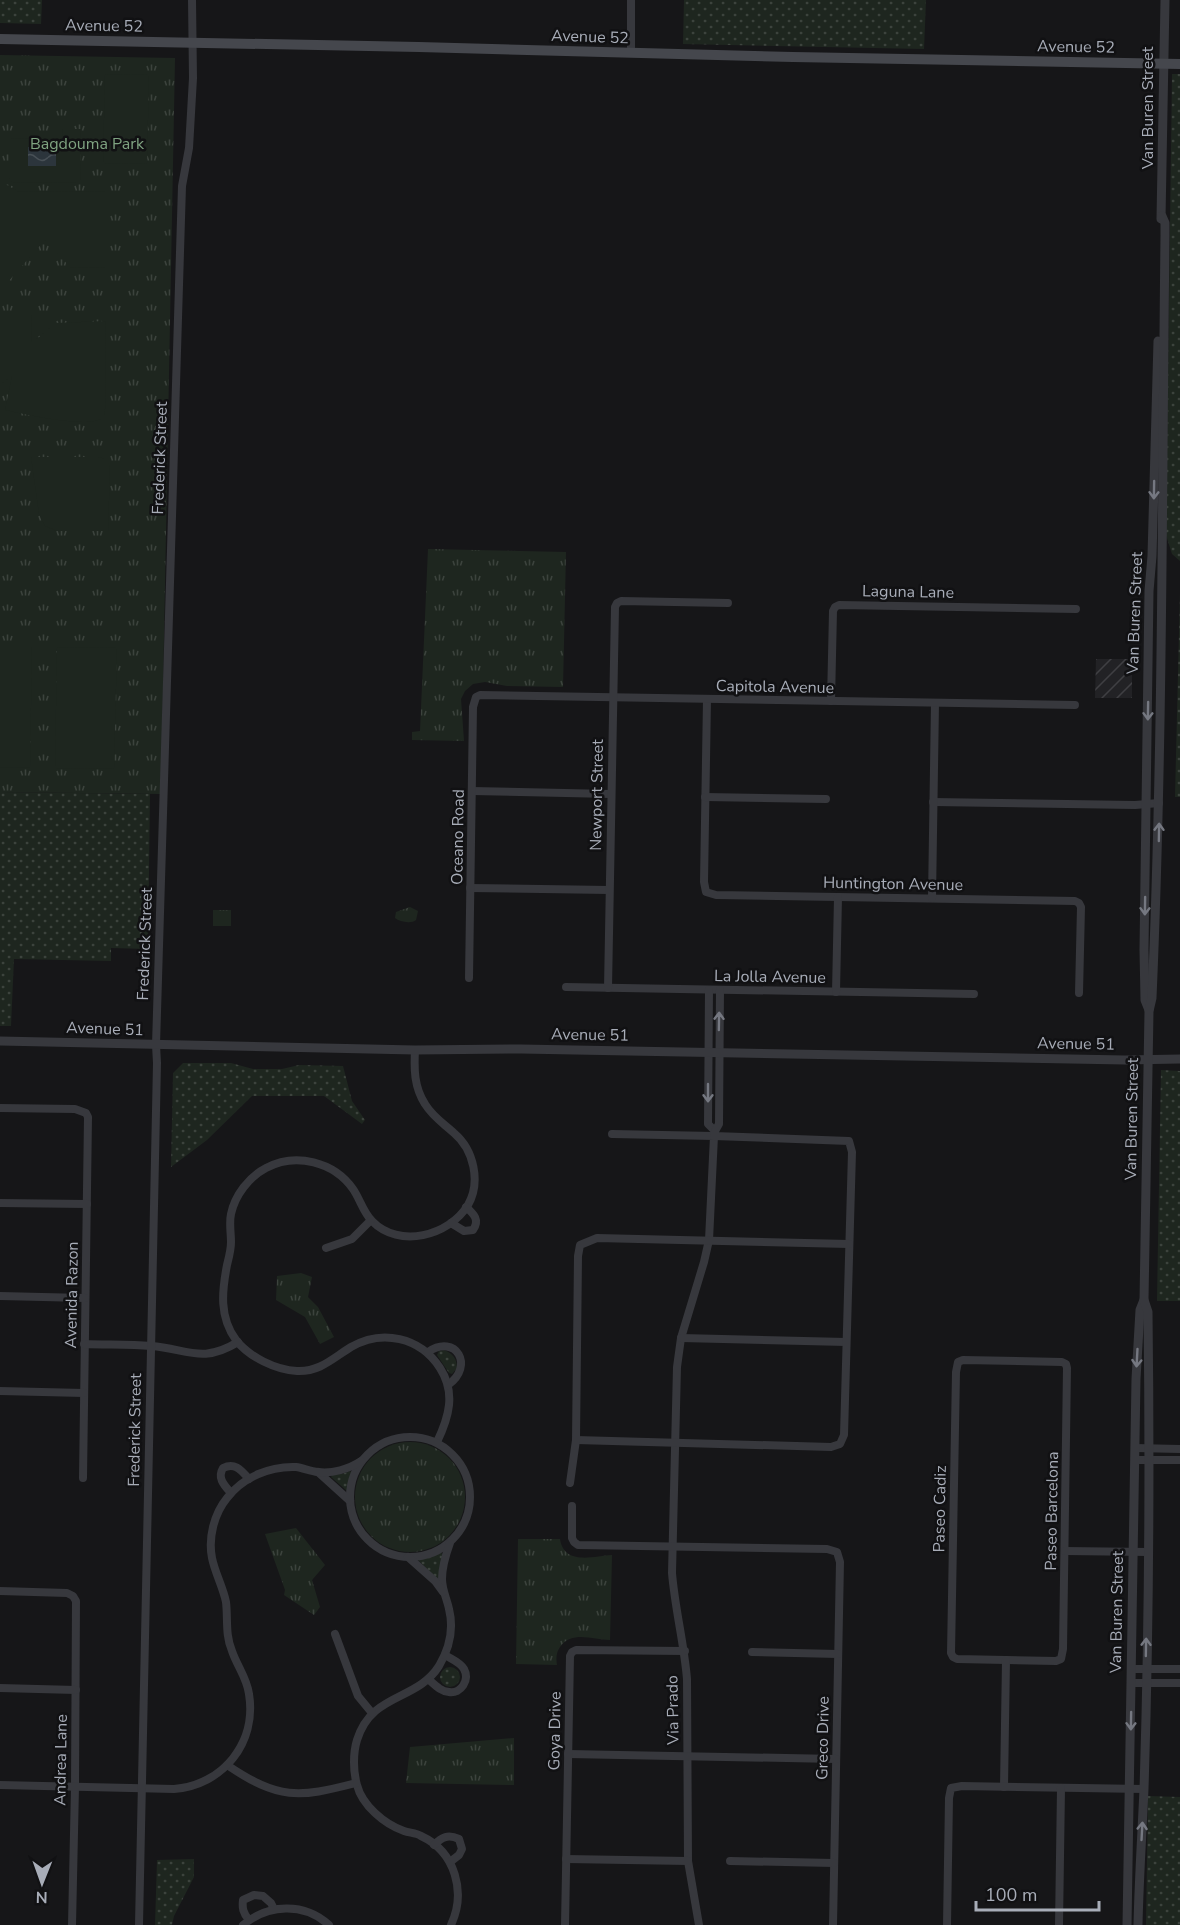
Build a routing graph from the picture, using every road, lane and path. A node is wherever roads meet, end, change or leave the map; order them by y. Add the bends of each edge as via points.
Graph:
1 (192, 0) edge
2 (631, 0) edge
3 (1165, 0) edge
4 (0, 39) edge
5 (192, 42) junction
6 (631, 53) junction
7 (1163, 63) junction
8 (1180, 64) edge
9 (1162, 216) junction
10 (1169, 569) dead end
11 (728, 603) dead end
12 (1077, 609) dead end
13 (1162, 632) junction
14 (476, 697) joint
15 (613, 697) junction
16 (707, 699) junction
17 (831, 701) junction
18 (935, 703) junction
19 (1075, 705) dead end
20 (472, 791) junction
21 (611, 794) junction
22 (705, 797) junction
23 (826, 799) dead end
24 (933, 802) junction
25 (1159, 803) junction
26 (1146, 804) junction
27 (470, 888) junction
28 (609, 890) junction
29 (838, 897) junction
30 (932, 898) junction
31 (469, 978) dead end
32 (566, 987) dead end
33 (608, 988) junction
34 (709, 990) junction
35 (720, 990) junction
36 (836, 992) junction
37 (1079, 993) dead end
38 (974, 994) dead end
39 (1149, 1011) junction
40 (0, 1041) edge
41 (156, 1045) junction
42 (415, 1050) junction
43 (708, 1052) junction
44 (719, 1053) junction
45 (1148, 1059) junction
46 (1180, 1059) edge
47 (0, 1108) edge
48 (612, 1134) dead end
49 (714, 1134) junction
50 (0, 1203) edge
51 (87, 1204) junction
52 (466, 1207) junction
53 (371, 1220) junction
54 (451, 1224) junction
55 (709, 1240) junction
56 (849, 1244) junction
57 (326, 1248) dead end
58 (0, 1296) edge
59 (85, 1298) junction
60 (1144, 1300) junction
61 (681, 1338) junction
62 (238, 1342) junction
63 (846, 1342) junction
64 (84, 1344) junction
65 (150, 1346) junction
66 (428, 1352) junction
67 (1066, 1364) joint
68 (448, 1385) junction
69 (0, 1392) edge
70 (84, 1393) junction
71 (576, 1440) junction
72 (437, 1442) junction
73 (675, 1442) junction
74 (1135, 1448) junction
75 (1149, 1449) junction
76 (1180, 1449) edge
77 (1135, 1460) junction
78 (1149, 1460) junction
79 (1180, 1460) edge
80 (361, 1461) junction
81 (318, 1472) junction
82 (82, 1478) dead end
83 (249, 1479) junction
84 (570, 1483) dead end
85 (231, 1492) junction
86 (351, 1502) junction
87 (572, 1506) dead end
88 (450, 1543) junction
89 (673, 1546) junction
90 (1065, 1551) junction
91 (1133, 1552) junction
92 (1148, 1552) junction
93 (408, 1557) junction
94 (0, 1591) edge
95 (444, 1593) junction
96 (335, 1634) dead end
97 (685, 1651) junction
98 (752, 1652) dead end
99 (838, 1654) junction
100 (445, 1655) junction
101 (1006, 1660) junction
102 (1131, 1669) junction
103 (1146, 1669) junction
104 (1180, 1670) edge
105 (428, 1679) junction
106 (1131, 1683) junction
107 (1146, 1683) junction
108 (1180, 1683) edge
109 (0, 1688) edge
110 (76, 1690) junction
111 (372, 1713) junction
112 (568, 1754) junction
113 (687, 1756) junction
114 (836, 1759) junction
115 (227, 1765) junction
116 (356, 1783) junction
117 (0, 1785) edge
118 (1004, 1786) junction
119 (75, 1787) junction
120 (142, 1788) junction
121 (1061, 1788) junction
122 (1129, 1789) junction
123 (1144, 1789) junction
124 (434, 1845) junction
125 (566, 1859) junction
126 (688, 1861) junction
127 (730, 1861) dead end
128 (450, 1862) junction
129 (834, 1863) junction
130 (274, 1909) junction
131 (246, 1922) edge
132 (72, 1925) edge
133 (139, 1925) edge
134 (328, 1925) edge
135 (451, 1925) edge
136 (565, 1925) edge
137 (699, 1925) edge
138 (833, 1925) edge
139 (947, 1925) edge
140 (1059, 1925) edge
141 (1127, 1925) edge
142 (1138, 1925) edge

1 - 5 street, Frederick Street
2 - 6 street
3 - 7 street, Van Buren Street
4 - 5 main road, Avenue 52
5 - 6 main road, Avenue 52
5 - 41 street, Frederick Street via 189,147 182,186
6 - 7 main road, Avenue 52
7 - 8 main road, Avenue 52
7 - 9 street, Van Buren Street
9 - 13 street, Van Buren Street
9 -> 26 street, Van Buren Street
10 - 13 street via 1168,621
11 - 15 street, Newport Street via 617,603
12 - 17 street, Laguna Lane via 839,605 833,611
13 - 25 street, Van Buren Street
14 - 15 street, Capitola Avenue
14 - 20 street, Oceano Road
15 - 16 street, Capitola Avenue
15 - 21 street, Newport Street
16 - 17 street, Capitola Avenue
16 - 22 street
17 - 18 street, Capitola Avenue
18 - 19 street, Capitola Avenue
18 - 24 street
20 - 21 street
20 - 27 street, Oceano Road
21 - 28 street, Newport Street
22 - 23 street
22 - 29 street, Huntington Avenue via 706,892
24 - 26 street
24 - 30 street
25 - 26 street
39 -> 25 street, Van Buren Street
26 -> 39 street, Van Buren Street via 1144,976
27 - 28 street
27 - 31 street, Oceano Road
28 - 33 street, Newport Street
29 - 30 street, Huntington Avenue
29 - 36 street
30 - 37 street, Huntington Avenue via 1079,903
32 - 33 street, La Jolla Avenue
33 - 34 street, La Jolla Avenue
34 - 35 street, La Jolla Avenue
34 - 43 street
35 - 36 street, La Jolla Avenue
44 -> 35 street
36 - 38 street, La Jolla Avenue
39 - 45 street, Van Buren Street
40 - 41 street, Avenue 51
41 - 42 street, Avenue 51
41 - 65 street, Frederick Street
42 - 43 street, Avenue 51
42 - 52 street via 415,1080 423,1101 435,1118 460,1139 472,1162 474,1184
43 - 44 street, Avenue 51
43 -> 49 street via 708,1124
44 - 45 street, Avenue 51
44 - 49 street via 719,1124
45 - 46 street, Avenue 51
45 - 60 street, Van Buren Street
47 - 51 street, Avenida Razon via 75,1109 86,1113
48 - 49 street
49 - 55 street, Via Prado
49 - 56 street via 849,1141
50 - 51 street
51 - 59 street, Avenida Razon
52 - 54 street
52 - 54 street via 476,1218 473,1230 464,1231
53 - 54 street via 389,1232 406,1236 426,1235
53 - 57 street via 352,1239
53 - 62 street via 345,1179 316,1162 273,1165 246,1184 230,1215 230,1250 223,1286 223,1308
55 - 56 street
55 - 61 street, Via Prado
55 - 71 street via 597,1238 580,1245
56 - 63 street
58 - 59 street
59 - 64 street, Avenida Razon
60 -> 74 street, Van Buren Street via 1140,1310
60 - 75 street, Van Buren Street via 1148,1312
61 - 63 street
61 - 73 street, Via Prado
62 - 65 street via 218,1353 197,1355
62 - 66 street via 267,1362 297,1371 321,1367 351,1347 375,1338 406,1340
63 - 73 street via 844,1434 840,1444 831,1447
64 - 65 street
64 - 70 street, Avenida Razon
65 - 120 street, Frederick Street
66 - 68 street
66 - 68 street via 443,1345 458,1354 460,1371
67 - 90 street, Paseo Barcelona
67 - 101 street, Paseo Cadiz via 963,1360 956,1366 951,1647 957,1659
68 - 72 street via 448,1415
69 - 70 street
70 - 82 street, Avenida Razon
71 - 73 street
71 - 84 street
72 - 80 street via 412,1438 388,1442
72 - 88 street via 453,1455 470,1488 466,1521
73 - 89 street, Via Prado
74 - 75 street
74 - 77 street, Van Buren Street
75 - 76 street
75 - 78 street, Van Buren Street
77 - 78 street
77 - 91 street, Van Buren Street
78 - 79 street
78 - 92 street, Van Buren Street
80 - 81 street via 339,1471
80 - 86 street via 353,1481
81 - 83 street via 278,1468
81 - 86 street
83 - 85 street
83 - 85 street via 236,1466 223,1468 221,1480
85 - 115 street via 214,1522 211,1550 226,1604 229,1644 248,1686 250,1706 243,1741
86 - 93 street via 356,1521 367,1538 387,1552
87 - 89 street via 574,1542
88 - 93 street
88 - 95 street via 442,1579
89 - 97 street, Via Prado via 674,1593
89 - 99 street, Greco Drive via 837,1551
90 - 91 street
90 - 101 street, Paseo Barcelona via 1060,1659
91 - 92 street
91 - 102 street, Van Buren Street
103 -> 92 street, Van Buren Street
93 - 95 street
94 - 110 street, Andrea Lane via 59,1592 73,1596 77,1607
95 - 100 street via 451,1625
96 - 111 street via 358,1696
97 - 112 street, Goya Drive via 572,1652
97 - 113 street, Via Prado
98 - 99 street
99 - 114 street, Greco Drive
100 - 105 street
100 - 105 street via 463,1667 466,1678 460,1690 447,1692
101 - 118 street
102 - 103 street
102 - 106 street, Van Buren Street
103 - 104 street
103 - 107 street, Van Buren Street
105 - 111 street
106 - 107 street
106 -> 122 street, Van Buren Street
107 - 108 street
107 - 123 street, Van Buren Street
109 - 110 street
110 - 119 street, Andrea Lane
111 - 116 street via 355,1747
112 - 113 street
112 - 125 street, Goya Drive
113 - 114 street
113 - 126 street, Via Prado
114 - 129 street, Greco Drive
115 - 116 street via 266,1788 283,1792 312,1794
115 - 120 street via 215,1776 192,1786
116 - 124 street via 381,1818 423,1836
117 - 119 street
118 - 121 street
118 - 139 street via 951,1788
119 - 120 street
119 - 132 street, Andrea Lane
120 - 133 street, Frederick Street
121 - 122 street
121 - 140 street
122 - 123 street
122 - 141 street, Van Buren Street
142 -> 123 street, Van Buren Street
124 - 128 street
124 - 128 street via 447,1836 459,1839 462,1849
125 - 126 street
125 - 136 street, Goya Drive
126 - 137 street, Via Prado
127 - 129 street
128 - 135 street via 459,1900
129 - 138 street, Greco Drive
130 - 131 street
130 - 131 street via 263,1896 249,1896 242,1906
130 - 134 street via 306,1911

